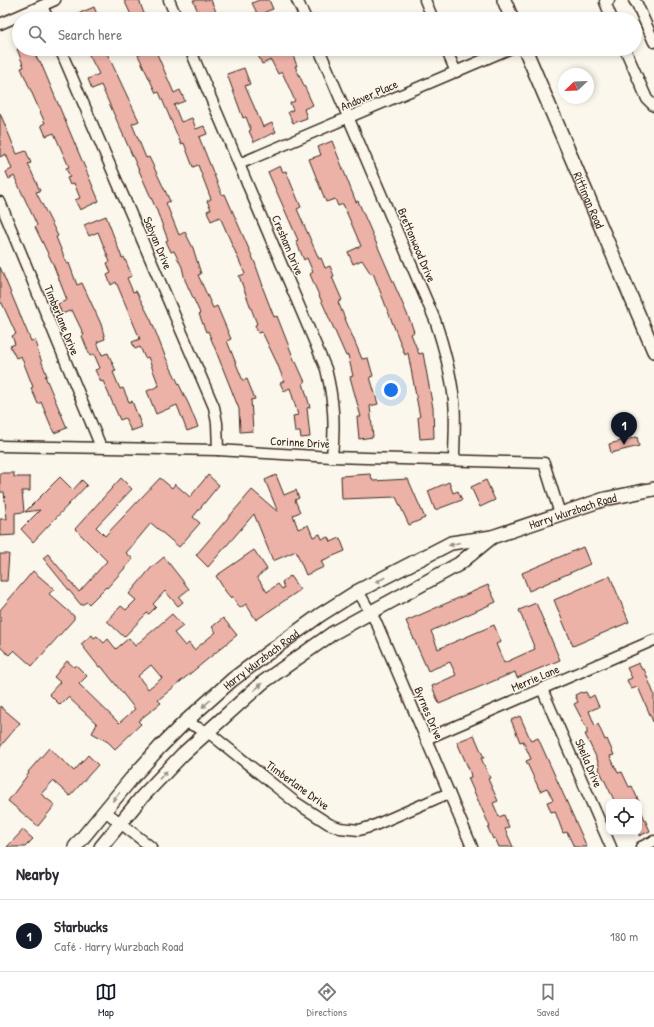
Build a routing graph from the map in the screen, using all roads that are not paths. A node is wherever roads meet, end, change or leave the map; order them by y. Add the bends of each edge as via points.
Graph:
1 (55, 0) edge
2 (169, 0) edge
3 (298, 0) edge
4 (425, 0) edge
5 (504, 0) edge
6 (634, 0) edge
7 (606, 1) edge
8 (42, 6) junction
9 (28, 12) edge
10 (45, 12) edge
11 (174, 12) edge
12 (303, 12) edge
13 (430, 12) edge
14 (509, 12) edge
15 (610, 12) edge
16 (640, 12) edge
17 (642, 17) edge
18 (12, 19) edge
19 (0, 24) edge
20 (654, 42) edge
21 (63, 56) edge
22 (193, 56) edge
23 (322, 56) edge
24 (449, 56) edge
25 (493, 56) edge
26 (528, 56) edge
27 (628, 56) edge
28 (456, 72) junction
29 (654, 106) edge
30 (348, 117) junction
31 (239, 164) junction
32 (0, 202) edge
33 (654, 351) edge
34 (0, 446) edge
35 (101, 447) junction
36 (218, 450) junction
37 (332, 457) junction
38 (454, 460) junction
39 (654, 480) edge
40 (654, 489) edge
41 (638, 492) junction
42 (560, 514) junction
43 (492, 537) junction
44 (358, 591) junction
45 (370, 612) junction
46 (654, 641) edge
47 (542, 689) junction
48 (185, 722) junction
49 (208, 732) junction
50 (426, 739) junction
51 (449, 794) junction
52 (104, 811) junction
53 (121, 823) junction
54 (654, 841) edge
55 (74, 847) edge
56 (101, 847) edge
57 (151, 847) edge
58 (472, 847) edge
59 (611, 847) edge
60 (641, 847) edge

1 - 8 street
2 - 11 street
3 - 12 street
4 - 13 street
5 - 14 main road
6 - 16 street
7 - 15 street
8 - 9 street
8 - 10 street
17 - 20 street
18 - 19 street
21 - 36 street, Sabyan Drive via 214,407
22 - 31 street, Cresham Drive
23 - 30 street, Brettonwood Drive
24 - 28 street
25 - 28 street, Andover Place
26 - 33 main road, Rittiman Road
27 - 29 street via 647,99
28 - 30 street, Andover Place
30 - 31 street, Andover Place
30 - 38 street, Brettonwood Drive via 436,320 451,374 454,402
31 - 37 street, Cresham Drive via 326,369 334,409
32 - 35 street, Timberlane Drive
34 - 35 street, Corinne Drive
35 - 36 street, Corinne Drive
36 - 37 street, Corinne Drive
37 - 38 street, Corinne Drive
38 - 42 street, Corinne Drive via 544,463
39 - 41 main road
40 - 41 main road, Harry Wurzbach Road
41 - 42 main road, Harry Wurzbach Road via 605,499
42 - 43 main road, Harry Wurzbach Road
43 -> 44 main road, Harry Wurzbach Road via 452,543
43 - 45 main road, Harry Wurzbach Road via 459,564
44 - 45 street, Byrnes Drive
44 -> 48 main road, Harry Wurzbach Road via 265,655 232,680
49 -> 45 main road, Harry Wurzbach Road via 262,683 333,633
45 - 50 street, Byrnes Drive
46 - 47 street, Merrie Lane
47 - 50 street, Merrie Lane
47 - 59 street, Sheila Drive
48 - 49 street, Timberlane Drive
48 -> 52 main road, Harry Wurzbach Road
49 - 51 street, Timberlane Drive via 296,802 329,824 340,828 359,830 373,826
53 -> 49 main road, Harry Wurzbach Road via 183,754
50 - 51 street, Byrnes Drive
51 - 58 street, Byrnes Drive
52 - 53 street
52 - 55 main road, Harry Wurzbach Road
53 - 56 main road, Harry Wurzbach Road
53 - 57 street
54 - 60 street

